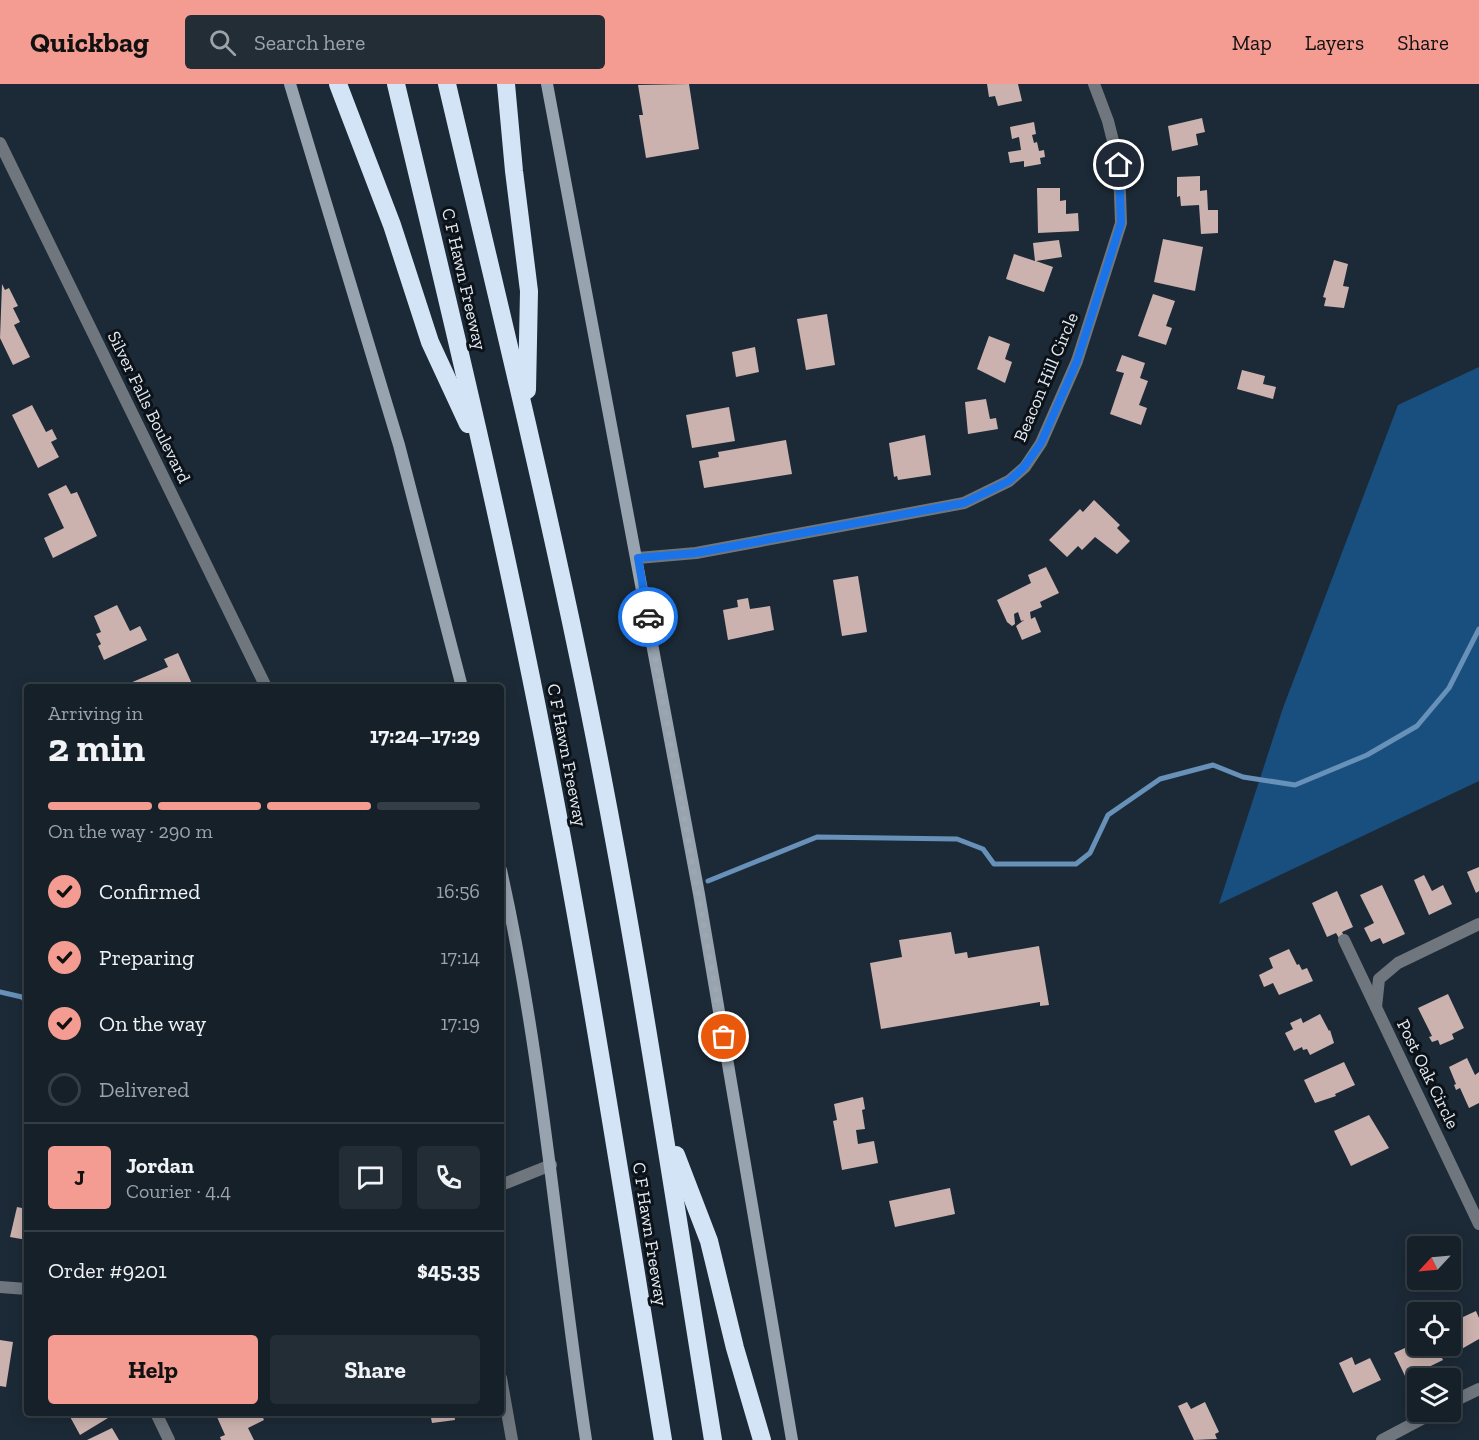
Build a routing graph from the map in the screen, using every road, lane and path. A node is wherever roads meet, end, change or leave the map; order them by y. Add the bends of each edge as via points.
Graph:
1 (290, 84) edge
2 (338, 84) edge
3 (396, 84) edge
4 (447, 84) edge
5 (506, 84) edge
6 (547, 84) edge
7 (1094, 84) edge
8 (0, 143) edge
9 (527, 417) junction
10 (484, 458) junction
11 (638, 558) junction
12 (265, 684) edge
13 (461, 684) edge
14 (504, 883) edge
15 (1479, 924) edge
16 (1344, 940) dead end
17 (1376, 1008) junction
18 (662, 1120) junction
19 (551, 1165) junction
20 (504, 1184) edge
21 (1479, 1224) edge
22 (0, 1287) edge
23 (24, 1289) edge
24 (1479, 1389) edge
25 (504, 1395) edge
26 (1461, 1398) edge
27 (157, 1416) edge
28 (1416, 1422) edge
29 (169, 1440) edge
30 (512, 1440) edge
31 (586, 1440) edge
32 (663, 1440) edge
33 (713, 1440) edge
34 (762, 1440) edge
35 (792, 1440) edge
36 (1382, 1440) edge

1 - 13 main road via 399,445
2 - 10 highway via 392,225 430,342
3 - 10 highway, C F Hawn Freeway
4 - 9 highway, C F Hawn Freeway
5 - 9 highway via 529,291
6 - 11 main road
7 - 11 street, Beacon Hill Circle via 1119,165 1121,223 1077,361 1041,443 1024,467 1009,481 964,503 696,553
8 - 12 street, Silver Falls Boulevard
9 - 18 highway, C F Hawn Freeway via 605,792
10 - 32 highway, C F Hawn Freeway via 558,814
11 - 35 main road
14 - 19 main road via 516,936
15 - 17 street via 1398,963 1379,979
16 - 17 street, Post Oak Circle
17 - 21 street, Post Oak Circle
18 - 33 highway, C F Hawn Freeway
18 - 34 highway via 709,1241
19 - 20 street
19 - 31 main road
22 - 23 street
24 - 26 street
25 - 30 street
27 - 29 street
28 - 36 street

